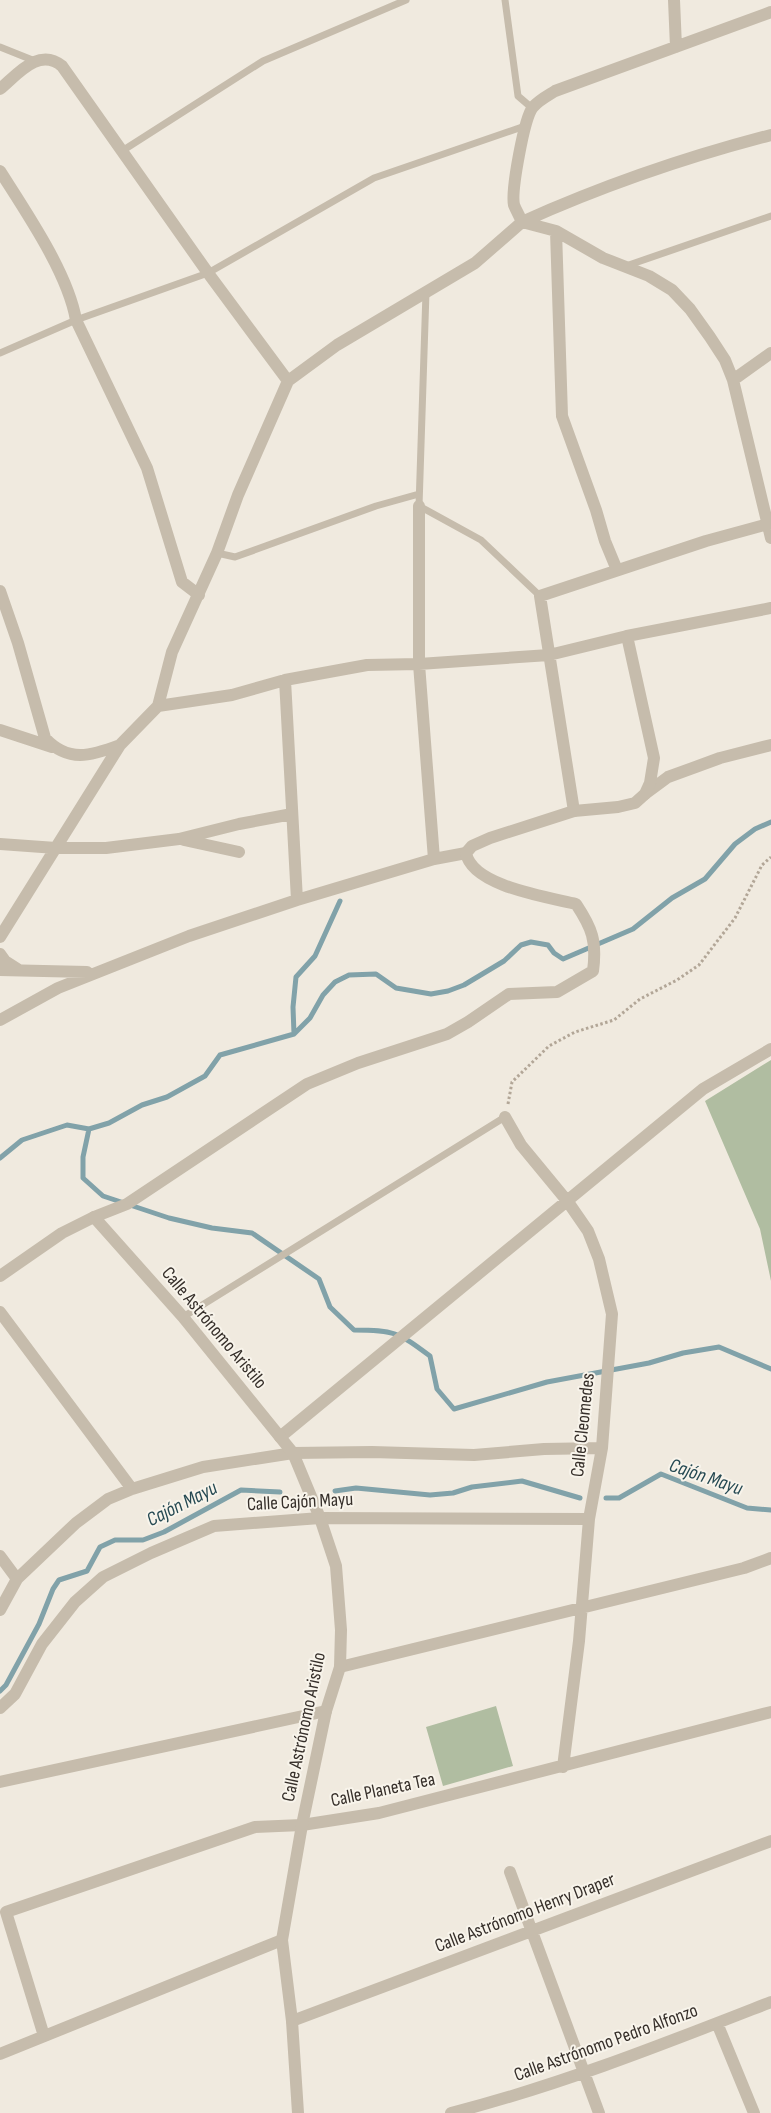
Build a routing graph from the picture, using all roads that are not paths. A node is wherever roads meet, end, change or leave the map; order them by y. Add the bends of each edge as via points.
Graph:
1 (406, 0) edge
2 (505, 0) edge
3 (674, 0) edge
4 (771, 12) edge
5 (0, 47) edge
6 (676, 47) junction
7 (35, 61) junction
8 (0, 89) edge
9 (532, 108) junction
10 (525, 126) junction
11 (771, 135) edge
12 (122, 151) junction
13 (0, 171) edge
14 (771, 216) edge
15 (522, 222) junction
16 (556, 231) junction
17 (626, 266) junction
18 (208, 273) junction
19 (426, 291) junction
20 (76, 320) junction
21 (0, 353) edge
22 (771, 353) edge
23 (733, 380) junction
24 (288, 381) junction
25 (419, 500) junction
26 (768, 524) junction
27 (771, 538) edge
28 (217, 552) junction
29 (617, 570) junction
30 (0, 591) edge
31 (199, 595) junction
32 (540, 596) junction
33 (771, 608) edge
34 (627, 636) junction
35 (549, 656) junction
36 (419, 664) junction
37 (285, 680) junction
38 (158, 706) junction
39 (0, 730) edge
40 (120, 745) junction
41 (771, 745) edge
42 (54, 748) junction
43 (644, 794) junction
44 (574, 811) junction
45 (292, 814) junction
46 (179, 839) junction
47 (0, 844) edge
48 (56, 848) junction
49 (239, 852) dead end
50 (466, 853) junction
51 (434, 860) junction
52 (297, 900) junction
53 (0, 937) edge
54 (0, 954) edge
55 (0, 970) edge
56 (21, 971) junction
57 (97, 972) junction
58 (0, 1020) edge
59 (771, 1048) edge
60 (505, 1117) joint
61 (568, 1202) junction
62 (94, 1217) junction
63 (0, 1276) edge
64 (0, 1312) edge
65 (183, 1317) junction
66 (280, 1437) junction
67 (602, 1448) junction
68 (293, 1453) junction
69 (132, 1489) junction
70 (320, 1518) junction
71 (589, 1519) junction
72 (0, 1556) edge
73 (771, 1558) edge
74 (17, 1579) junction
75 (581, 1608) junction
76 (0, 1610) edge
77 (340, 1667) junction
78 (0, 1708) edge
79 (326, 1711) junction
80 (769, 1712) edge
81 (771, 1725) edge
82 (563, 1767) junction
83 (0, 1782) edge
84 (302, 1825) junction
85 (771, 1840) edge
86 (510, 1872) dead end
87 (531, 1931) junction
88 (282, 1940) junction
89 (771, 2002) edge
90 (292, 2021) junction
91 (717, 2023) junction
92 (44, 2036) junction
93 (0, 2054) edge
94 (584, 2073) junction
95 (298, 2113) edge
96 (451, 2113) edge
97 (599, 2113) edge
98 (754, 2113) edge

1 - 12 lane via 263,61
2 - 9 lane via 518,96
3 - 6 street
4 - 6 street
5 - 7 lane
6 - 9 street via 554,91
7 - 8 street
7 - 12 street via 54,59 62,66
9 - 10 street
10 - 15 street via 514,204
10 - 18 lane via 374,178
11 - 15 street via 696,155 627,179
12 - 18 street
13 - 20 street via 60,273
14 - 17 lane
15 - 16 street
15 - 19 street via 475,263
16 - 17 street via 603,258
16 - 29 street via 562,416
17 - 23 street via 672,290 690,308 725,360
18 - 20 lane
18 - 24 street
19 - 24 street via 337,345
19 - 25 lane
20 - 21 lane
20 - 31 street via 147,468 182,582
22 - 23 street
23 - 26 street
24 - 28 street
25 - 28 lane via 376,506 235,558
25 - 32 lane via 481,540
25 - 36 street
26 - 27 street
26 - 29 street
28 - 31 street
29 - 32 street
30 - 42 street via 45,738
31 - 38 street via 172,652
32 - 35 street
33 - 34 street
34 - 35 street
34 - 43 street via 654,758 653,773
35 - 36 street
35 - 44 street
36 - 37 street via 368,664
36 - 51 street
37 - 38 street via 232,695
37 - 45 street
38 - 40 street
39 - 42 street
40 - 42 street via 87,755 68,754
40 - 48 street
41 - 43 street via 720,758 668,777
43 - 44 street via 635,803 618,808
44 - 50 street via 490,838 472,846
45 - 46 street
45 - 52 street
46 - 48 street via 106,848
46 - 49 street
47 - 48 street
48 - 53 street
50 - 51 street
50 - 62 street via 476,870 492,880 576,904 590,926 595,955 593,971 557,992 509,994 446,1034 307,1084 127,1204
51 - 52 street
52 - 57 street via 189,936
54 - 56 street
55 - 56 street
56 - 57 street
57 - 58 street via 58,988
59 - 61 street via 703,1089
60 - 61 street, Calle Cleomedes via 521,1145
60 - 65 lane
61 - 66 street
61 - 67 street, Calle Cleomedes via 588,1231 599,1259 612,1314
62 - 63 street via 62,1233
62 - 65 street, Calle Astrónomo Aristilo
64 - 69 street
65 - 66 street, Calle Astrónomo Aristilo
66 - 68 street, Calle Astrónomo Aristilo
67 - 68 street via 474,1455
67 - 71 street, Calle Cleomedes
68 - 69 street via 203,1467
68 - 70 street, Calle Astrónomo Aristilo
69 - 74 street via 108,1499 76,1523
70 - 71 street, Calle Cajón Mayu
70 - 77 street, Calle Astrónomo Aristilo via 336,1566
70 - 78 street, Calle Cajón Mayu via 214,1526 103,1578 75,1602 42,1644 15,1694
71 - 75 street, Calle Cleomedes
72 - 74 street
73 - 75 street via 744,1568
74 - 76 street
75 - 77 street
75 - 82 street, Calle Cleomedes
77 - 79 street, Calle Astrónomo Aristilo
79 - 83 street
79 - 84 street, Calle Astrónomo Aristilo
80 - 81 street
80 - 82 street, Calle Planeta Tea
82 - 84 street, Calle Planeta Tea via 379,1813
84 - 88 street, Calle Astrónomo Aristilo
84 - 92 street, Calle Planeta Tea via 255,1828 6,1912
85 - 87 street, Calle Astrónomo Henry Draper
86 - 87 street
87 - 90 street, Calle Astrónomo Henry Draper
87 - 94 street
88 - 90 street, Calle Astrónomo Aristilo
88 - 92 street
89 - 91 street, Calle Astrónomo Pedro Alfonzo
90 - 95 street, Calle Astrónomo Aristilo
91 - 94 street, Calle Astrónomo Pedro Alfonzo
91 - 98 street
92 - 93 street
94 - 96 street, Calle Astrónomo Pedro Alfonzo
94 - 97 street

